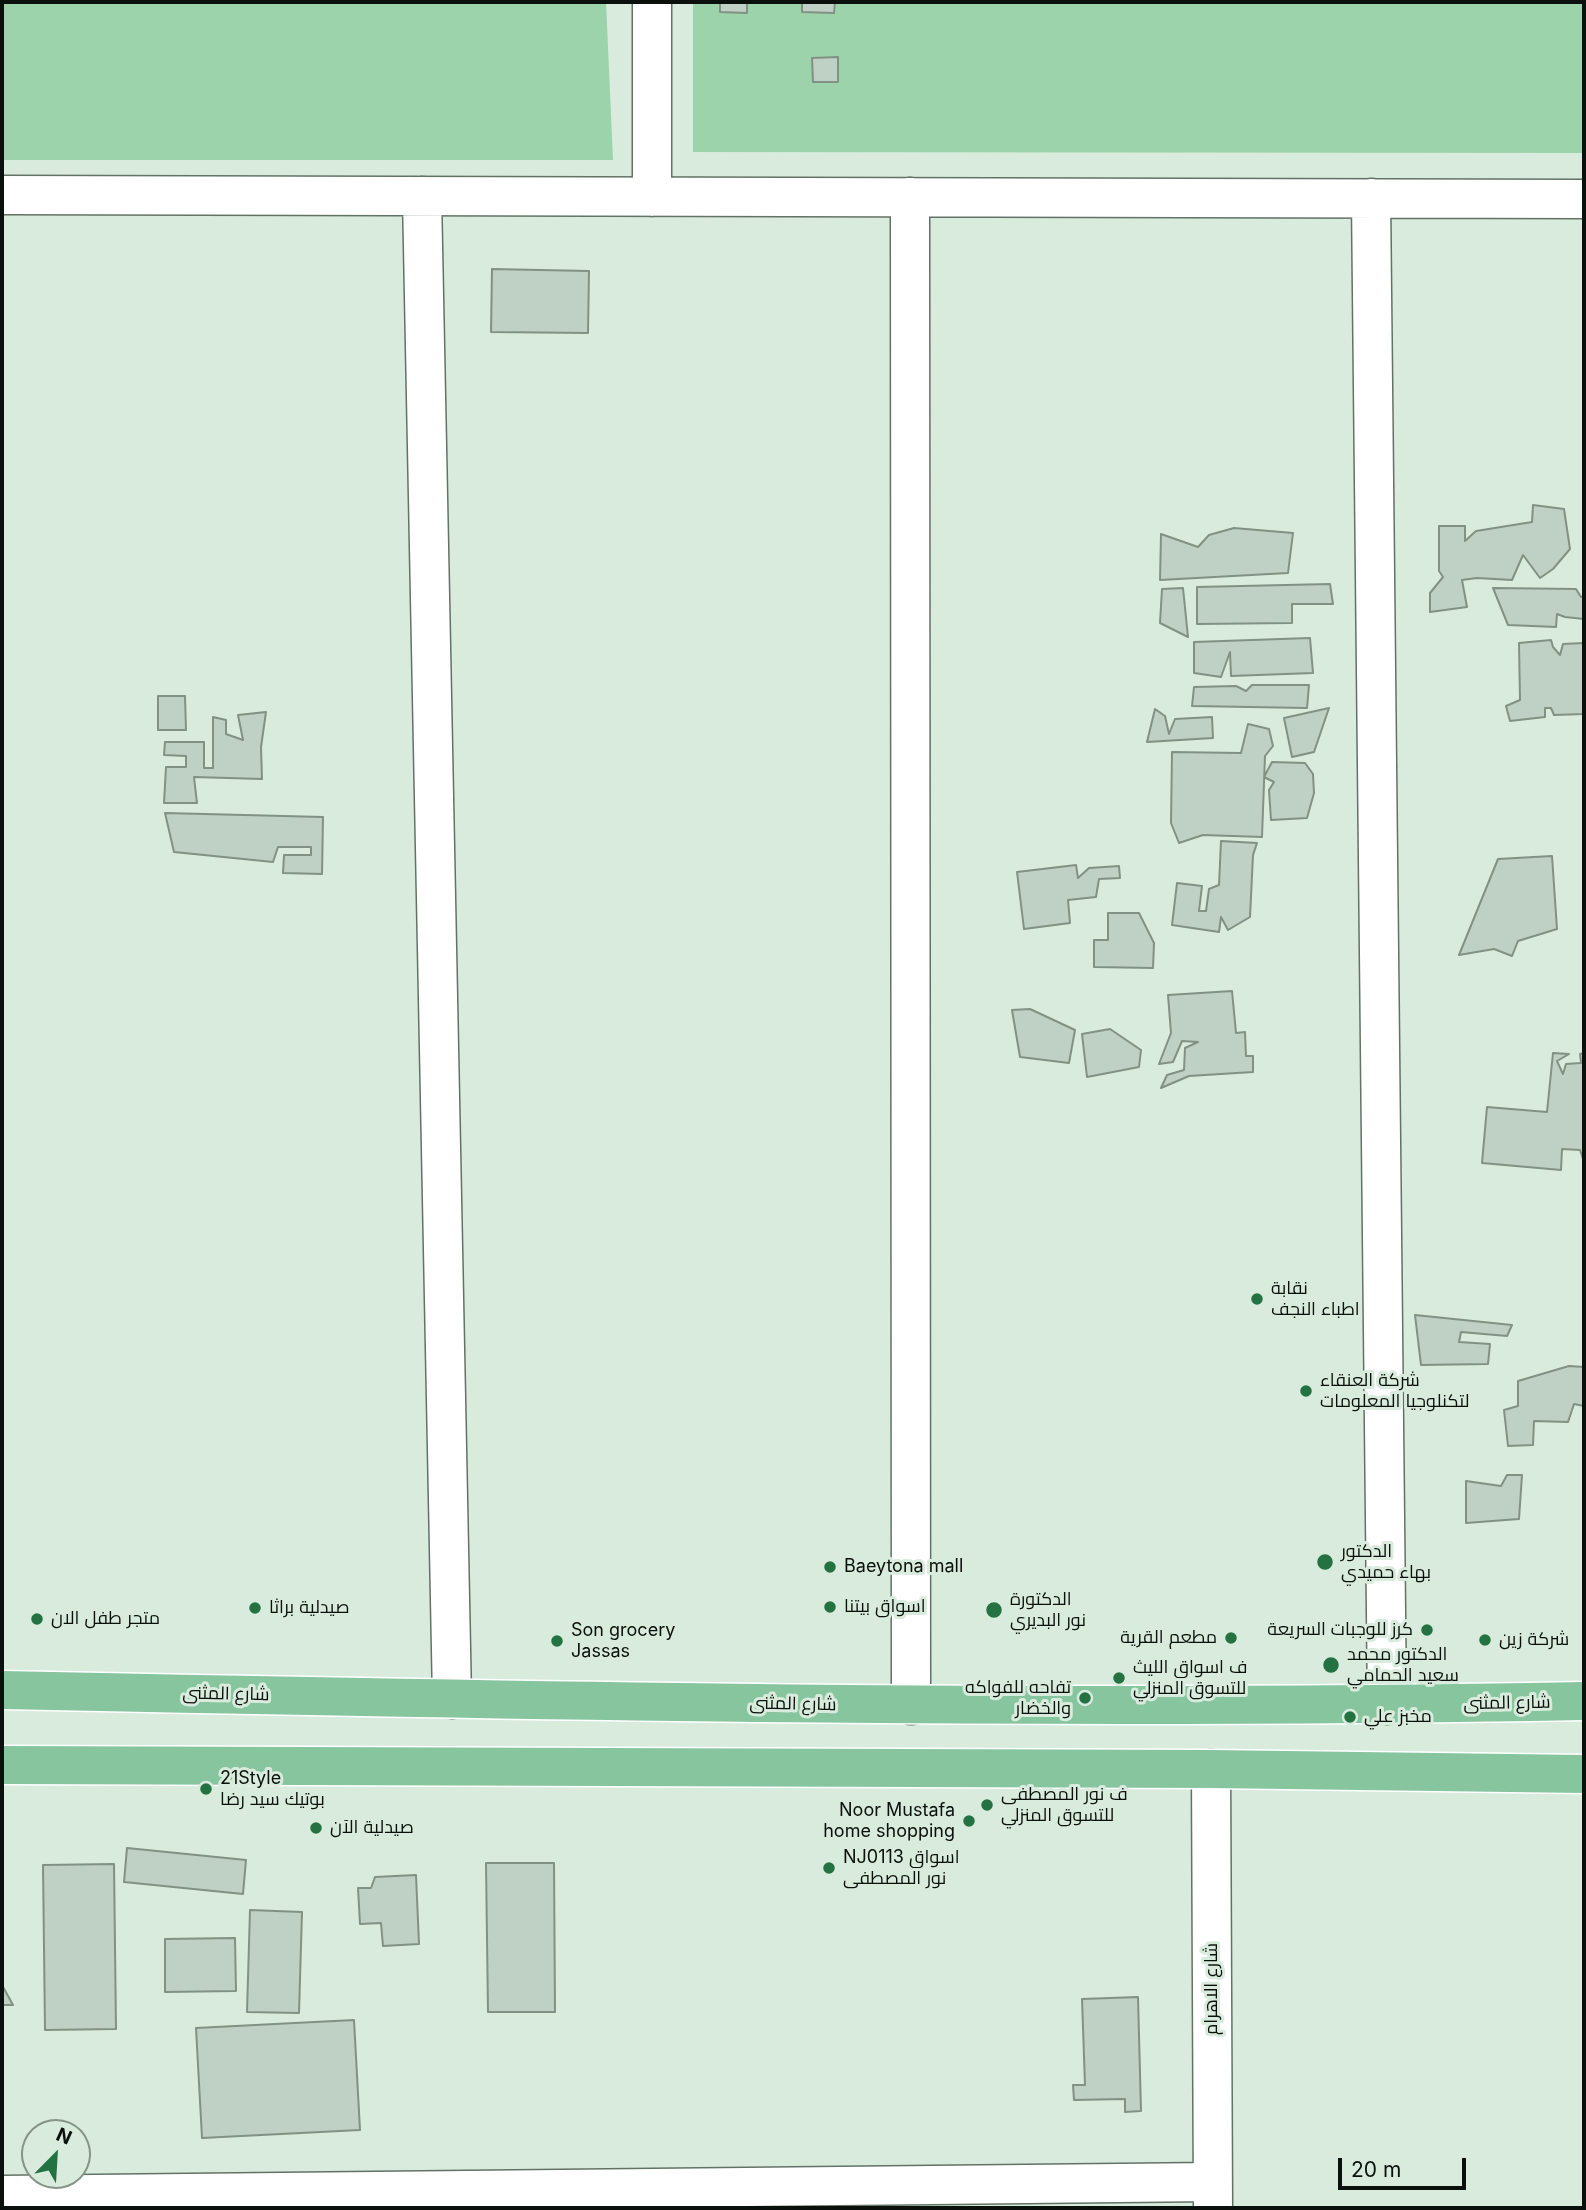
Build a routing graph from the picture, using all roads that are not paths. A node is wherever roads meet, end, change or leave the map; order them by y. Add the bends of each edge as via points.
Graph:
1 (652, 2) edge
2 (2, 195) edge
3 (422, 196) junction
4 (652, 197) junction
5 (910, 197) junction
6 (1371, 198) junction
7 (1584, 199) edge
8 (2, 1690) edge
9 (452, 1699) junction
10 (1584, 1701) edge
11 (911, 1705) junction
12 (1387, 1705) junction
13 (2, 1765) edge
14 (1211, 1769) junction
15 (1584, 1774) edge
16 (2, 2194) edge
17 (1213, 2195) edge
18 (741, 2197) edge

1 - 4 street
2 - 3 street
3 - 4 street
3 - 9 street
4 - 5 street
5 - 6 street
5 - 11 street
6 - 7 street
6 - 12 street
8 - 9 main road, شارع المثنى
9 - 11 main road, شارع المثنى
10 - 12 main road, شارع المثنى
11 - 12 main road, شارع المثنى
13 - 14 main road
14 - 15 main road
14 - 17 street, شارع الاهرام
16 - 18 street
17 - 18 street

